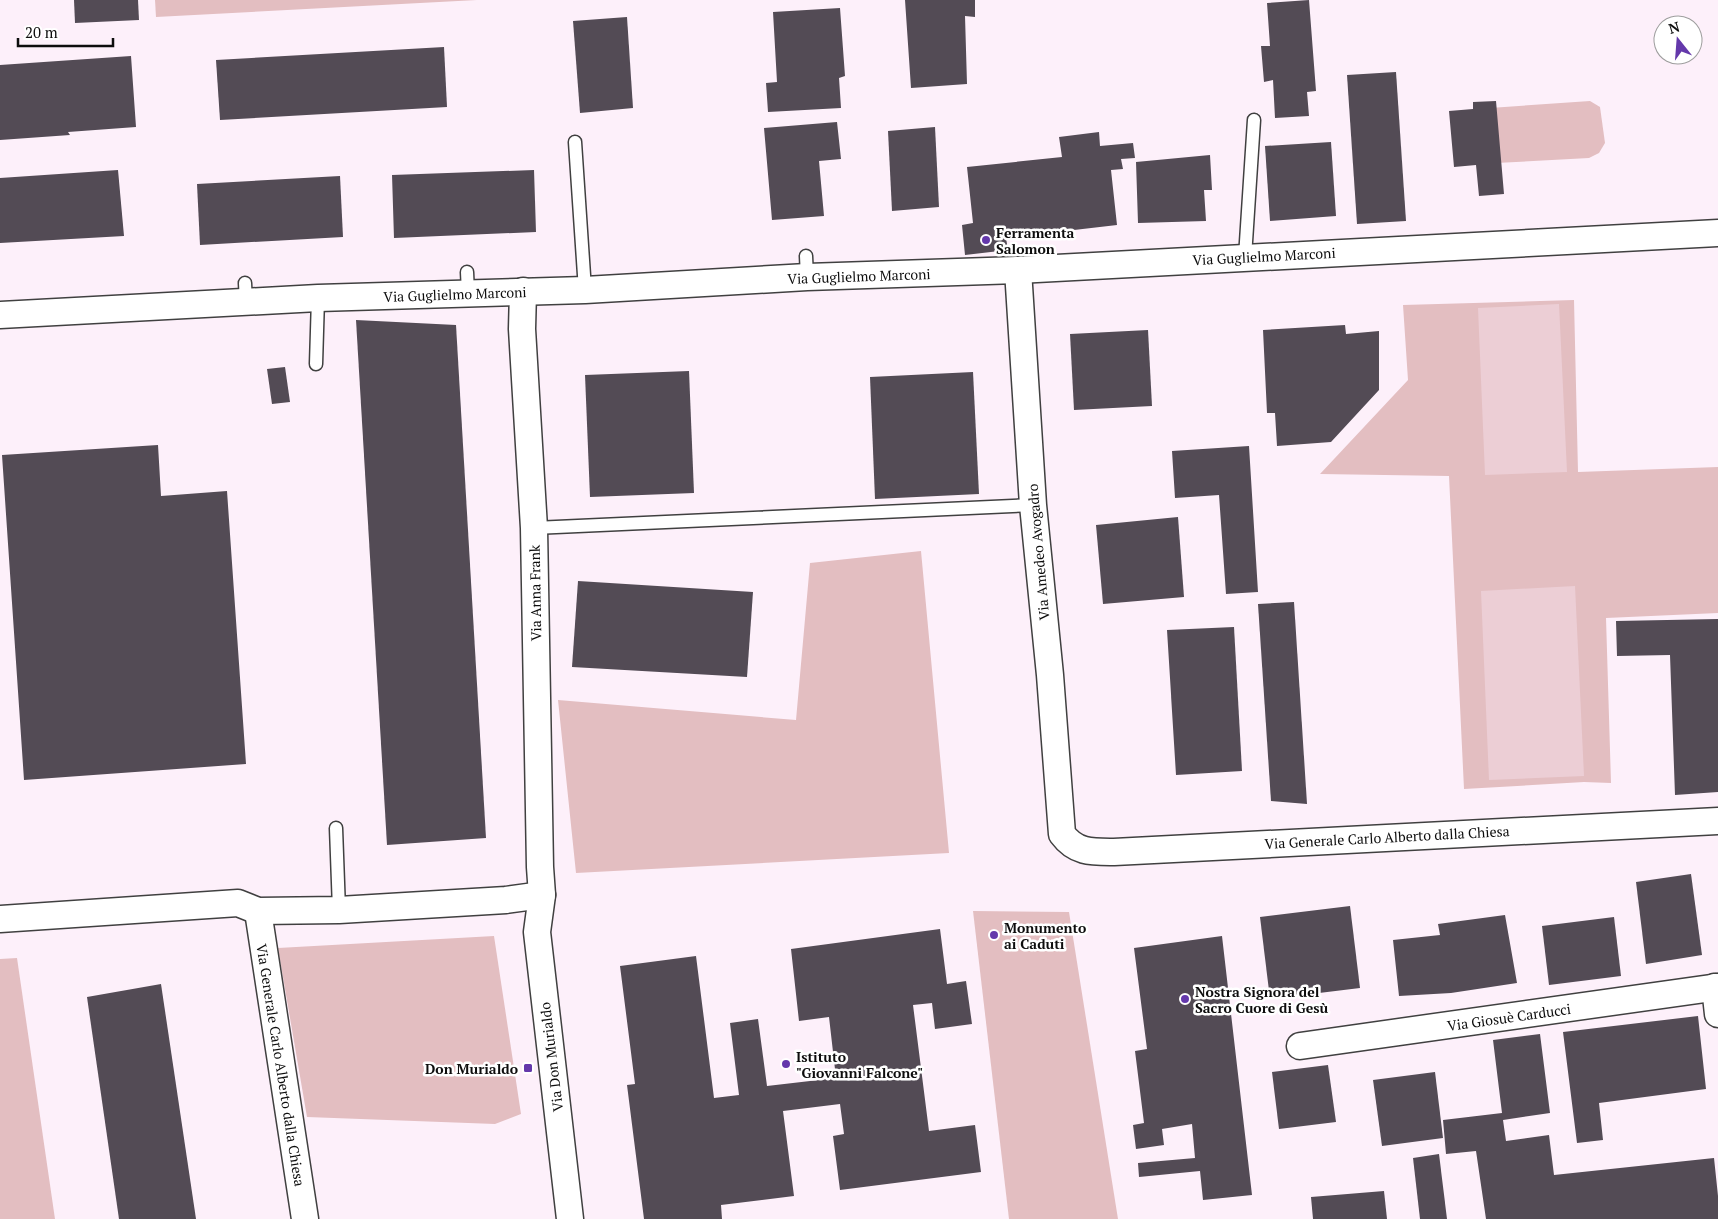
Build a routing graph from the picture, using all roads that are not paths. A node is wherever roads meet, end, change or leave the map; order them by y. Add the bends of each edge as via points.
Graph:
1 (1254, 120) dead end
2 (575, 142) dead end
3 (1718, 233) edge
4 (1246, 257) junction
5 (1018, 270) junction
6 (585, 290) junction
7 (524, 291) junction
8 (318, 298) junction
9 (0, 315) edge
10 (316, 364) dead end
11 (1034, 505) junction
12 (534, 528) junction
13 (1718, 820) edge
14 (336, 828) dead end
15 (1062, 834) joint
16 (542, 895) junction
17 (339, 910) junction
18 (258, 911) junction
19 (0, 919) edge
20 (1717, 987) edge
21 (1718, 1014) edge
22 (1300, 1046) dead end
23 (304, 1219) edge
24 (570, 1219) edge

1 - 4 lane
2 - 6 lane
3 - 4 street, Via Guglielmo Marconi
4 - 5 street, Via Guglielmo Marconi
5 - 6 street, Via Guglielmo Marconi via 807,267
5 - 11 street, Via Amedeo Avogadro
6 - 7 street, Via Guglielmo Marconi
7 - 8 street, Via Guglielmo Marconi via 467,283
7 - 12 street, Via Anna Frank via 522,329
8 - 9 street, Via Guglielmo Marconi via 246,293
8 - 10 lane
11 - 12 lane
11 - 15 street, Via Amedeo Avogadro
12 - 16 street, Via Anna Frank
13 - 15 street, Via Generale Carlo Alberto dalla Chiesa via 1114,852 1078,849
14 - 17 lane
16 - 17 street
16 - 24 street, Via Don Murialdo via 537,932
17 - 18 street
18 - 19 street via 238,902
18 - 23 street, Via Generale Carlo Alberto dalla Chiesa
20 - 21 street
20 - 22 street, Via Giosuè Carducci

